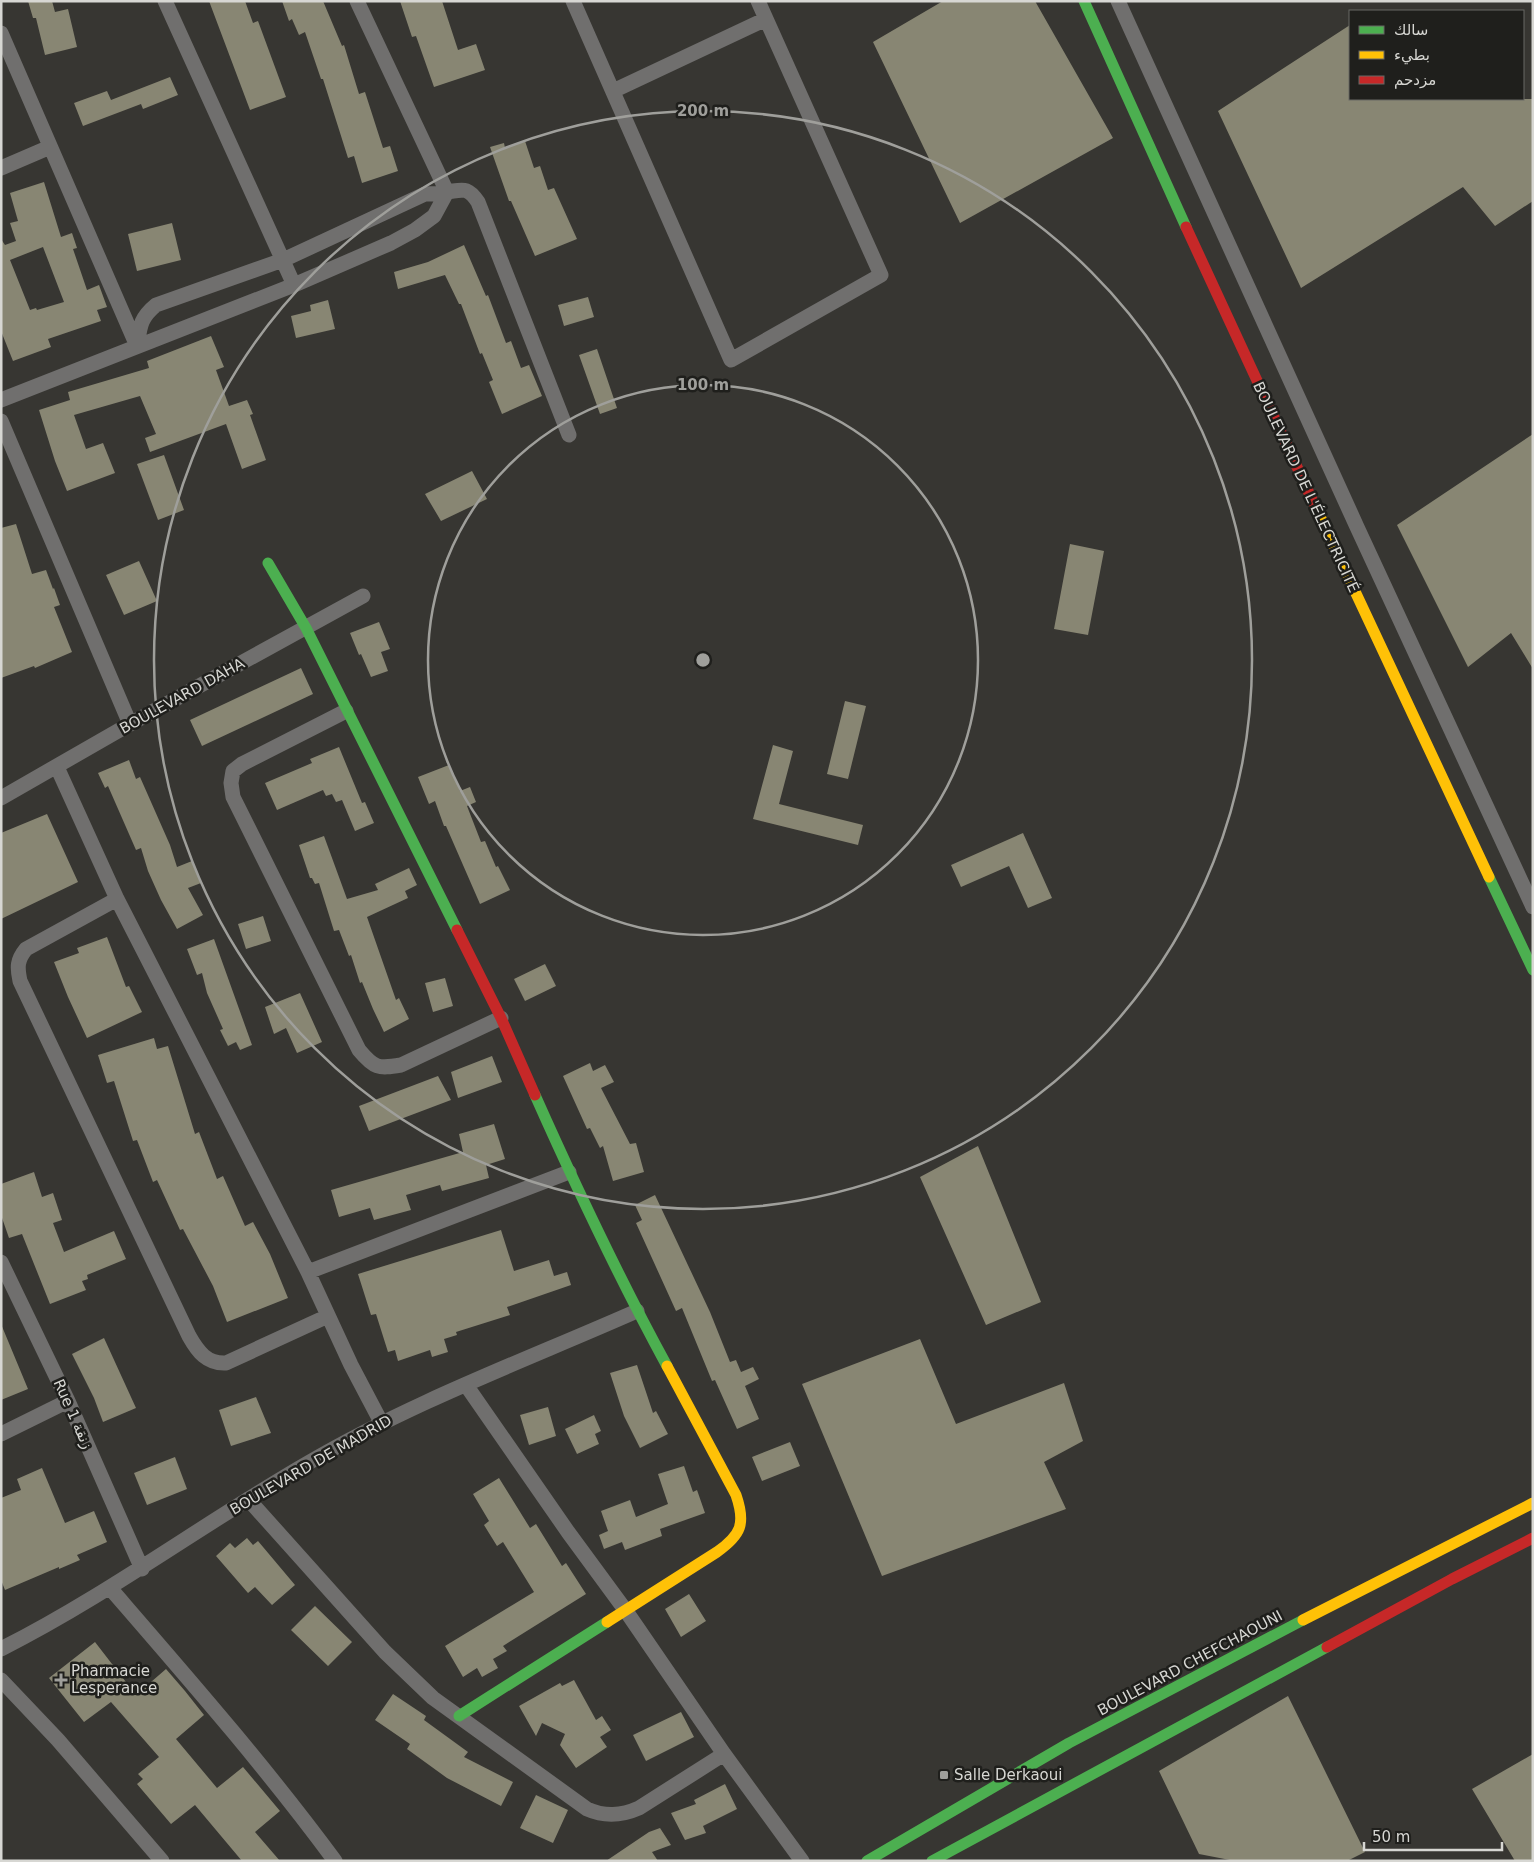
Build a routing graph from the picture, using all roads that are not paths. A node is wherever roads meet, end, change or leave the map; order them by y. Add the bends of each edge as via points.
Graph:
1 (165, 1) edge
2 (357, 1) edge
3 (573, 1) edge
4 (758, 1) edge
5 (1084, 1) edge
6 (1118, 1) edge
7 (766, 19) junction
8 (1, 33) edge
9 (613, 91) junction
10 (50, 147) junction
11 (1, 168) edge
12 (447, 192) junction
13 (283, 260) junction
14 (294, 285) junction
15 (137, 346) junction
16 (1, 400) edge
17 (1, 421) edge
18 (569, 435) dead end
19 (268, 563) dead end
20 (363, 596) dead end
21 (306, 628) junction
22 (346, 711) junction
23 (130, 724) junction
24 (57, 767) junction
25 (1, 798) edge
26 (117, 899) junction
27 (1533, 907) edge
28 (1533, 970) edge
29 (501, 1018) junction
30 (569, 1172) junction
31 (1, 1263) edge
32 (308, 1272) junction
33 (637, 1311) junction
34 (328, 1316) junction
35 (466, 1385) junction
36 (68, 1401) junction
37 (381, 1422) junction
38 (1, 1434) edge
39 (248, 1499) junction
40 (1533, 1504) edge
41 (1533, 1538) edge
42 (142, 1569) junction
43 (110, 1588) junction
44 (626, 1611) junction
45 (1, 1649) edge
46 (1, 1680) edge
47 (459, 1716) junction
48 (724, 1754) junction
49 (162, 1861) edge
50 (335, 1861) edge
51 (802, 1861) edge
52 (867, 1861) edge
53 (932, 1861) edge

1 - 13 street
2 - 12 street
3 - 9 street
4 - 7 street
5 - 28 street, BOULEVARD DE L'ÉLECTRICITÉ via 1330,539
6 - 27 street, BOULEVARD DE L'ÉLECTRICITÉ via 1352,518
7 - 9 street
7 - 9 street via 881,275 731,360
8 - 10 street
10 - 11 street
10 - 15 street
12 - 13 street via 425,194
12 - 14 street via 434,216 415,230
12 - 18 street via 465,190 478,202
13 - 14 street
13 - 15 street via 156,305 141,323
14 - 15 street
15 - 16 street
17 - 23 street
19 - 21 street
20 - 21 street, BOULEVARD DAHA
21 - 22 street
21 - 23 street, BOULEVARD DAHA
22 - 29 street
22 - 29 street via 242,764 233,771 231,783 233,797 359,1050 371,1064 384,1068 401,1065
23 - 24 street, BOULEVARD DAHA
24 - 25 street, BOULEVARD DAHA
24 - 26 street
26 - 32 street
26 - 34 street via 26,949 18,958 17,968 20,981 189,1336 205,1358 215,1363 226,1363
29 - 30 street
30 - 32 street
30 - 33 street
31 - 36 street, Rue 1 زنقة
32 - 34 street
33 - 35 street, BOULEVARD DE MADRID
33 - 44 street via 736,1495 742,1519 741,1528 730,1542
34 - 37 street
35 - 37 street, BOULEVARD DE MADRID
35 - 44 street
36 - 38 street
36 - 42 street, Rue 1 زنقة
37 - 39 street, BOULEVARD DE MADRID
39 - 42 street, BOULEVARD DE MADRID
39 - 47 street via 385,1652 433,1698
40 - 52 street, BOULEVARD CHEFCHAOUNI via 1069,1743
41 - 53 street
42 - 43 street, BOULEVARD DE MADRID
43 - 45 street, BOULEVARD DE MADRID
43 - 50 street via 266,1772
44 - 47 street
44 - 48 street
46 - 49 street via 58,1740
47 - 48 street via 586,1809 609,1815 639,1808
48 - 51 street

